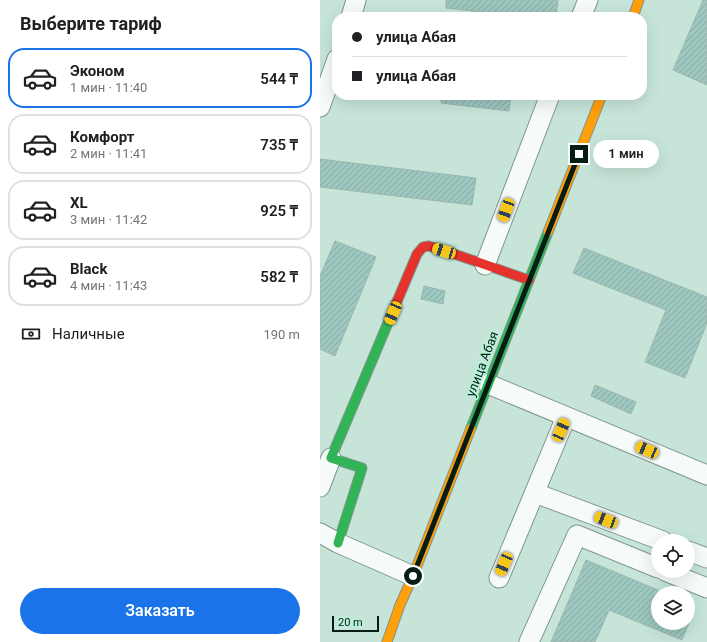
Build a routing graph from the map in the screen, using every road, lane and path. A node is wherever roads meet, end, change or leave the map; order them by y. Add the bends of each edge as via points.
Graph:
1 (356, 0) edge
2 (588, 0) edge
3 (639, 0) edge
4 (352, 12) edge
5 (583, 12) edge
6 (635, 12) edge
7 (332, 73) edge
8 (548, 100) edge
9 (600, 100) edge
10 (320, 107) edge
11 (485, 265) junction
12 (529, 280) junction
13 (488, 384) junction
14 (566, 417) junction
15 (331, 458) junction
16 (707, 475) edge
17 (320, 487) edge
18 (535, 493) junction
19 (320, 533) edge
20 (651, 537) edge
21 (338, 543) junction
22 (695, 554) edge
23 (707, 558) edge
24 (651, 565) edge
25 (413, 576) junction
26 (498, 578) dead end
27 (682, 578) edge
28 (707, 588) edge
29 (387, 642) edge
30 (529, 642) edge

1 - 4 street
2 - 5 street
3 - 6 street
7 - 10 street
8 - 11 street
9 - 12 street, улица Абая
11 - 12 street
11 - 15 street via 429,246 422,247
12 - 13 street, улица Абая
13 - 14 street
13 - 25 street, улица Абая
14 - 16 street
14 - 18 street
15 - 17 street
15 - 21 street via 362,468
18 - 20 street
18 - 26 street
19 - 21 street
21 - 25 street
22 - 23 street
24 - 30 street via 577,535
25 - 29 street, улица Абая
27 - 28 street

